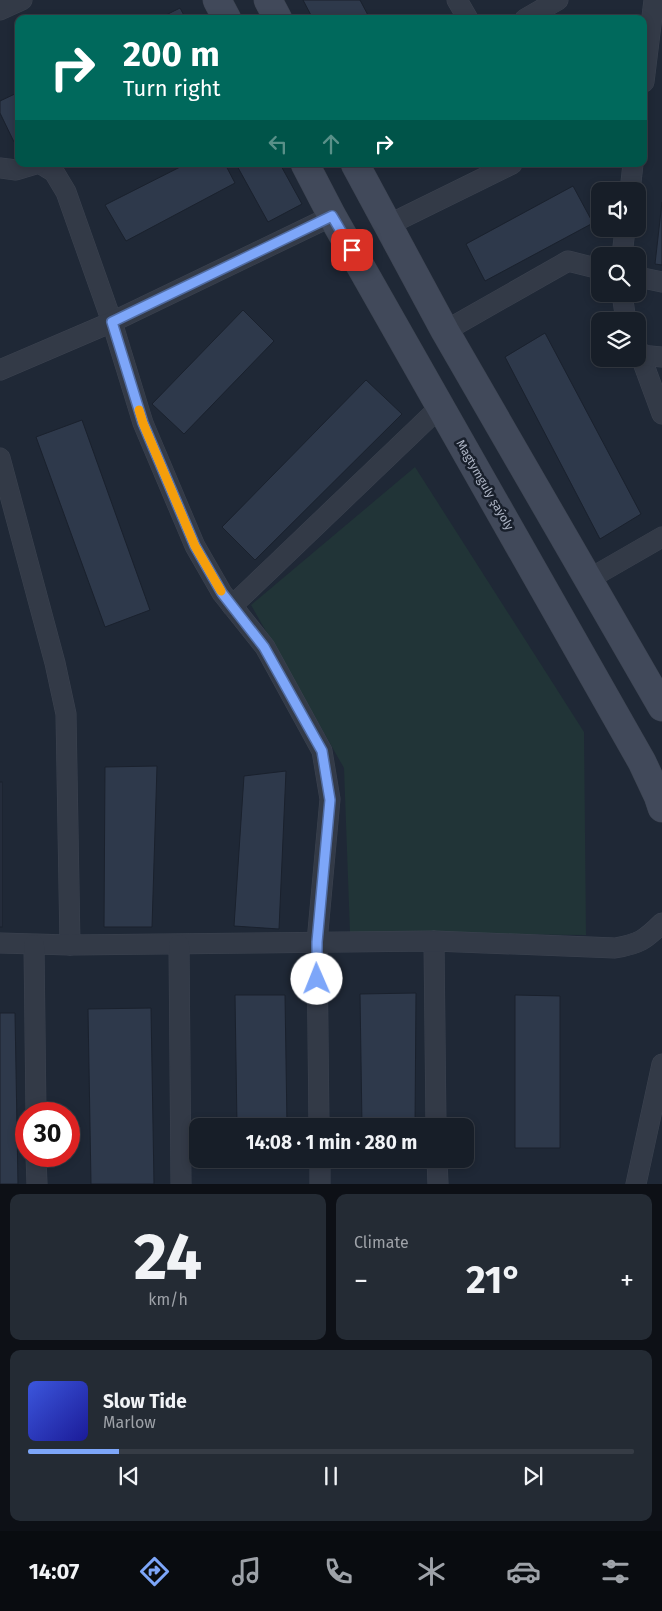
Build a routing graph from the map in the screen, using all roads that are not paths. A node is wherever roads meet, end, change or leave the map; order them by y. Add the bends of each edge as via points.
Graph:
1 (22, 0) edge
2 (217, 0) edge
3 (268, 0) edge
4 (457, 0) edge
5 (558, 0) edge
6 (654, 0) edge
7 (0, 10) edge
8 (225, 15) edge
9 (276, 15) edge
10 (466, 15) edge
11 (532, 15) edge
12 (647, 57) edge
13 (26, 167) edge
14 (46, 167) edge
15 (307, 167) edge
16 (357, 167) edge
17 (506, 167) edge
18 (633, 167) edge
19 (0, 168) edge
20 (631, 182) edge
21 (332, 216) junction
22 (388, 225) junction
23 (591, 266) edge
24 (646, 279) edge
25 (662, 282) edge
26 (112, 322) junction
27 (445, 330) junction
28 (646, 353) edge
29 (662, 356) edge
30 (645, 367) edge
31 (0, 370) edge
32 (441, 406) junction
33 (662, 414) edge
34 (0, 458) edge
35 (662, 537) edge
36 (589, 579) junction
37 (232, 606) junction
38 (662, 707) edge
39 (662, 808) edge
40 (662, 923) edge
41 (317, 942) junction
42 (434, 942) junction
43 (0, 943) edge
44 (34, 945) junction
45 (70, 945) junction
46 (179, 945) junction
47 (662, 1064) edge
48 (36, 1102) edge
49 (319, 1118) edge
50 (436, 1118) edge
51 (36, 1167) edge
52 (320, 1168) edge
53 (437, 1168) edge
54 (37, 1184) edge
55 (181, 1184) edge
56 (320, 1184) edge
57 (438, 1184) edge
58 (636, 1184) edge

1 - 7 street
2 - 8 street
3 - 9 street
4 - 10 street
5 - 11 street
6 - 12 street
13 - 19 street via 16,170
14 - 26 street via 54,172 66,192
15 - 21 street, Magtymguly şaýoly
16 - 22 street
17 - 22 street
18 - 20 street
21 - 26 street
21 - 32 street, Magtymguly şaýoly
22 - 27 street
23 - 27 street via 568,262
24 - 25 street
26 - 31 street
26 - 37 street via 150,441 195,546
27 - 36 street
28 - 29 street
30 - 33 street
32 - 37 street
32 - 39 street, Magtymguly şaýoly via 642,762
34 - 45 street via 66,714
35 - 36 street
36 - 38 street
37 - 41 street via 264,647 322,751 330,800
40 - 42 street via 642,941 615,948
41 - 42 street
41 - 46 street
41 - 49 street
42 - 50 street
43 - 44 street
44 - 45 street
44 - 48 street
45 - 46 street
46 - 55 street
47 - 58 street
51 - 54 street
52 - 56 street
53 - 57 street

